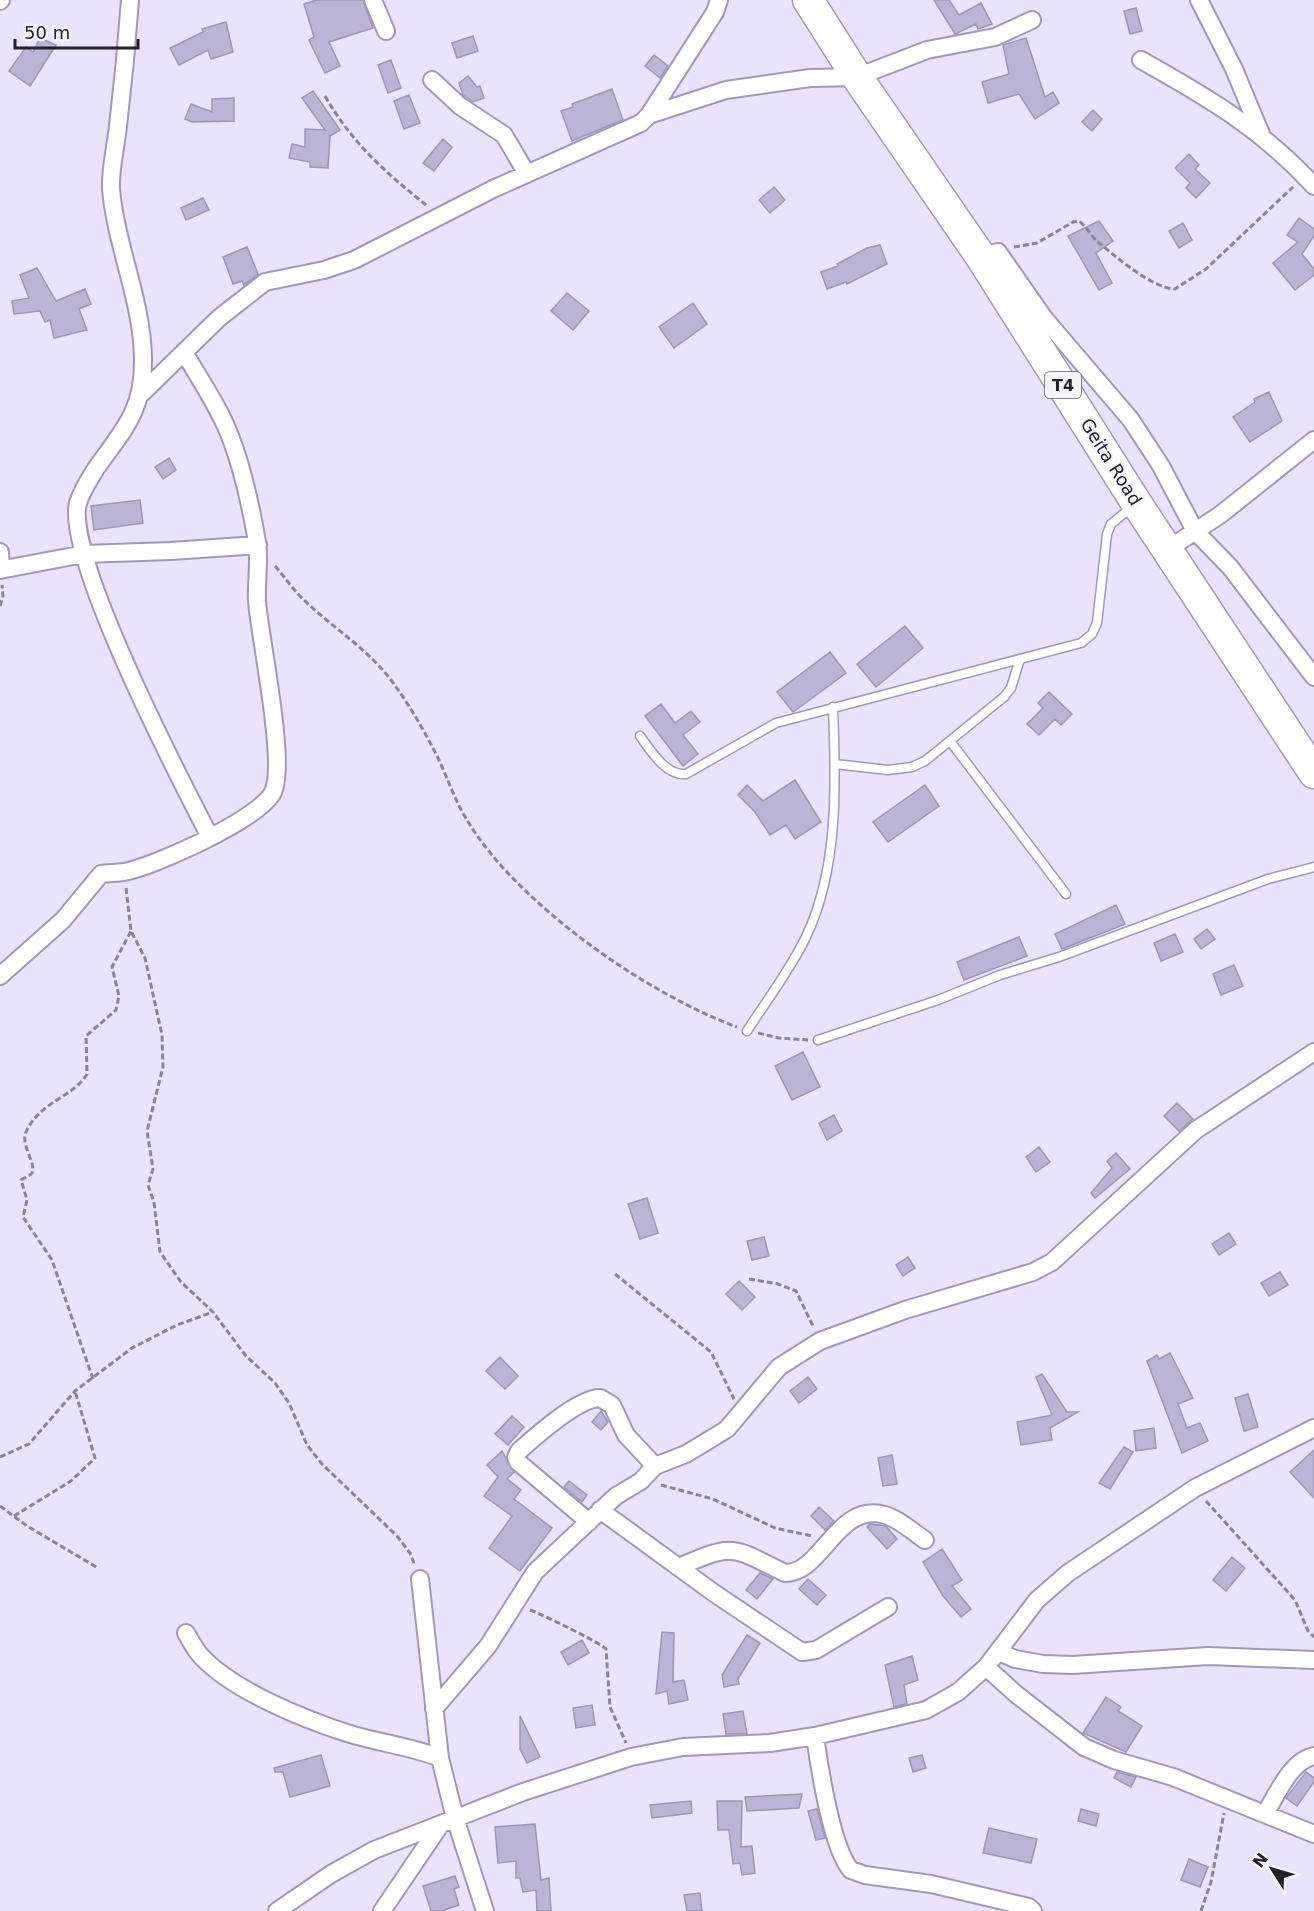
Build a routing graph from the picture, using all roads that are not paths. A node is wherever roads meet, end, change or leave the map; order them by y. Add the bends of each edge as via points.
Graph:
1 (130, 0) edge
2 (373, 0) edge
3 (719, 0) edge
4 (808, 0) edge
5 (1199, 0) edge
6 (1032, 20) dead end
7 (386, 31) dead end
8 (1141, 60) dead end
9 (857, 77) junction
10 (432, 80) dead end
11 (649, 115) junction
12 (1261, 134) junction
13 (527, 174) junction
14 (1310, 181) edge
15 (989, 254) junction
16 (184, 352) junction
17 (140, 395) junction
18 (1314, 440) edge
19 (1137, 504) junction
20 (1195, 531) junction
21 (258, 545) junction
22 (1168, 549) junction
23 (0, 552) edge
24 (84, 554) junction
25 (1, 570) edge
26 (1020, 659) junction
27 (1314, 676) edge
28 (833, 707) junction
29 (640, 736) dead end
30 (950, 741) junction
31 (835, 764) junction
32 (1314, 773) edge
33 (210, 837) junction
34 (1314, 867) edge
35 (1066, 894) dead end
36 (0, 976) edge
37 (747, 1030) road end
38 (819, 1040) road end
39 (1314, 1052) edge
40 (1314, 1428) edge
41 (655, 1466) junction
42 (594, 1516) junction
43 (925, 1540) dead end
44 (679, 1568) junction
45 (420, 1579) road end
46 (888, 1607) dead end
47 (186, 1633) dead end
48 (999, 1653) junction
49 (1314, 1660) edge
50 (986, 1667) junction
51 (434, 1709) junction
52 (815, 1736) junction
53 (1314, 1756) edge
54 (440, 1758) junction
55 (1265, 1814) junction
56 (448, 1821) junction
57 (1314, 1834) edge
58 (305, 1891) junction
59 (278, 1911) edge
60 (296, 1911) edge
61 (382, 1911) edge
62 (485, 1911) edge
63 (1033, 1911) edge

1 - 17 street via 111,186 115,222 141,328
2 - 7 street
3 - 11 street
4 - 9 highway, Geita Road / T4
5 - 12 street
6 - 9 street via 995,37 927,50
8 - 12 street
9 - 11 street via 810,78 726,90
9 - 15 highway, Geita Road / T4
10 - 13 street via 460,106 504,135
11 - 13 street via 627,131
12 - 14 street
13 - 16 street via 354,260 265,282
15 - 19 highway, Geita Road / T4
15 - 20 street via 1131,420 1161,466
16 - 17 street
16 - 21 street via 230,436
17 - 24 street via 126,428 90,478 78,504 76,516
18 - 20 street
19 - 22 highway, Geita Road / T4
19 - 26 lane via 1118,517 1107,534 1095,630 1081,643
20 - 22 street
20 - 27 street via 1230,567
21 - 24 street
21 - 33 street via 257,598 278,780 271,795 259,806
22 - 32 highway, Geita Road / T4
23 - 25 street
24 - 25 street
24 - 33 street via 158,737
26 - 28 lane
26 - 30 lane via 1004,697
28 - 29 lane via 776,723 687,774 668,768
28 - 31 lane
30 - 31 lane via 925,761 902,769
30 - 35 lane
31 - 37 lane via 827,863 819,901 806,937
33 - 36 street via 148,864 101,874 63,920
34 - 38 lane via 1268,879
39 - 41 street via 1196,1130 1052,1262 1033,1272 905,1310 820,1341 779,1367 741,1414 716,1437
40 - 48 street via 1195,1488 1068,1574 1037,1600
41 - 42 street
41 - 42 street via 626,1435 612,1405 600,1398 575,1409 519,1451 518,1462
42 - 44 street
42 - 51 street via 528,1579 482,1654
43 - 44 street via 888,1516 876,1513 850,1522 793,1573 785,1573 741,1551 724,1549
44 - 46 street via 807,1653
45 - 51 street
47 - 54 street via 200,1655 219,1672 265,1698 348,1734 415,1748
48 - 49 street via 1025,1661 1073,1665 1208,1656
48 - 50 street
50 - 52 street via 958,1692 926,1710
50 - 55 street via 1084,1747
51 - 54 street
52 - 56 street via 770,1743 683,1747 631,1757
52 - 63 street via 830,1814 851,1870 931,1884
53 - 55 street via 1295,1768
54 - 56 street
55 - 57 street
56 - 58 street via 374,1850
56 - 61 street
56 - 62 street
58 - 59 street
58 - 60 street

